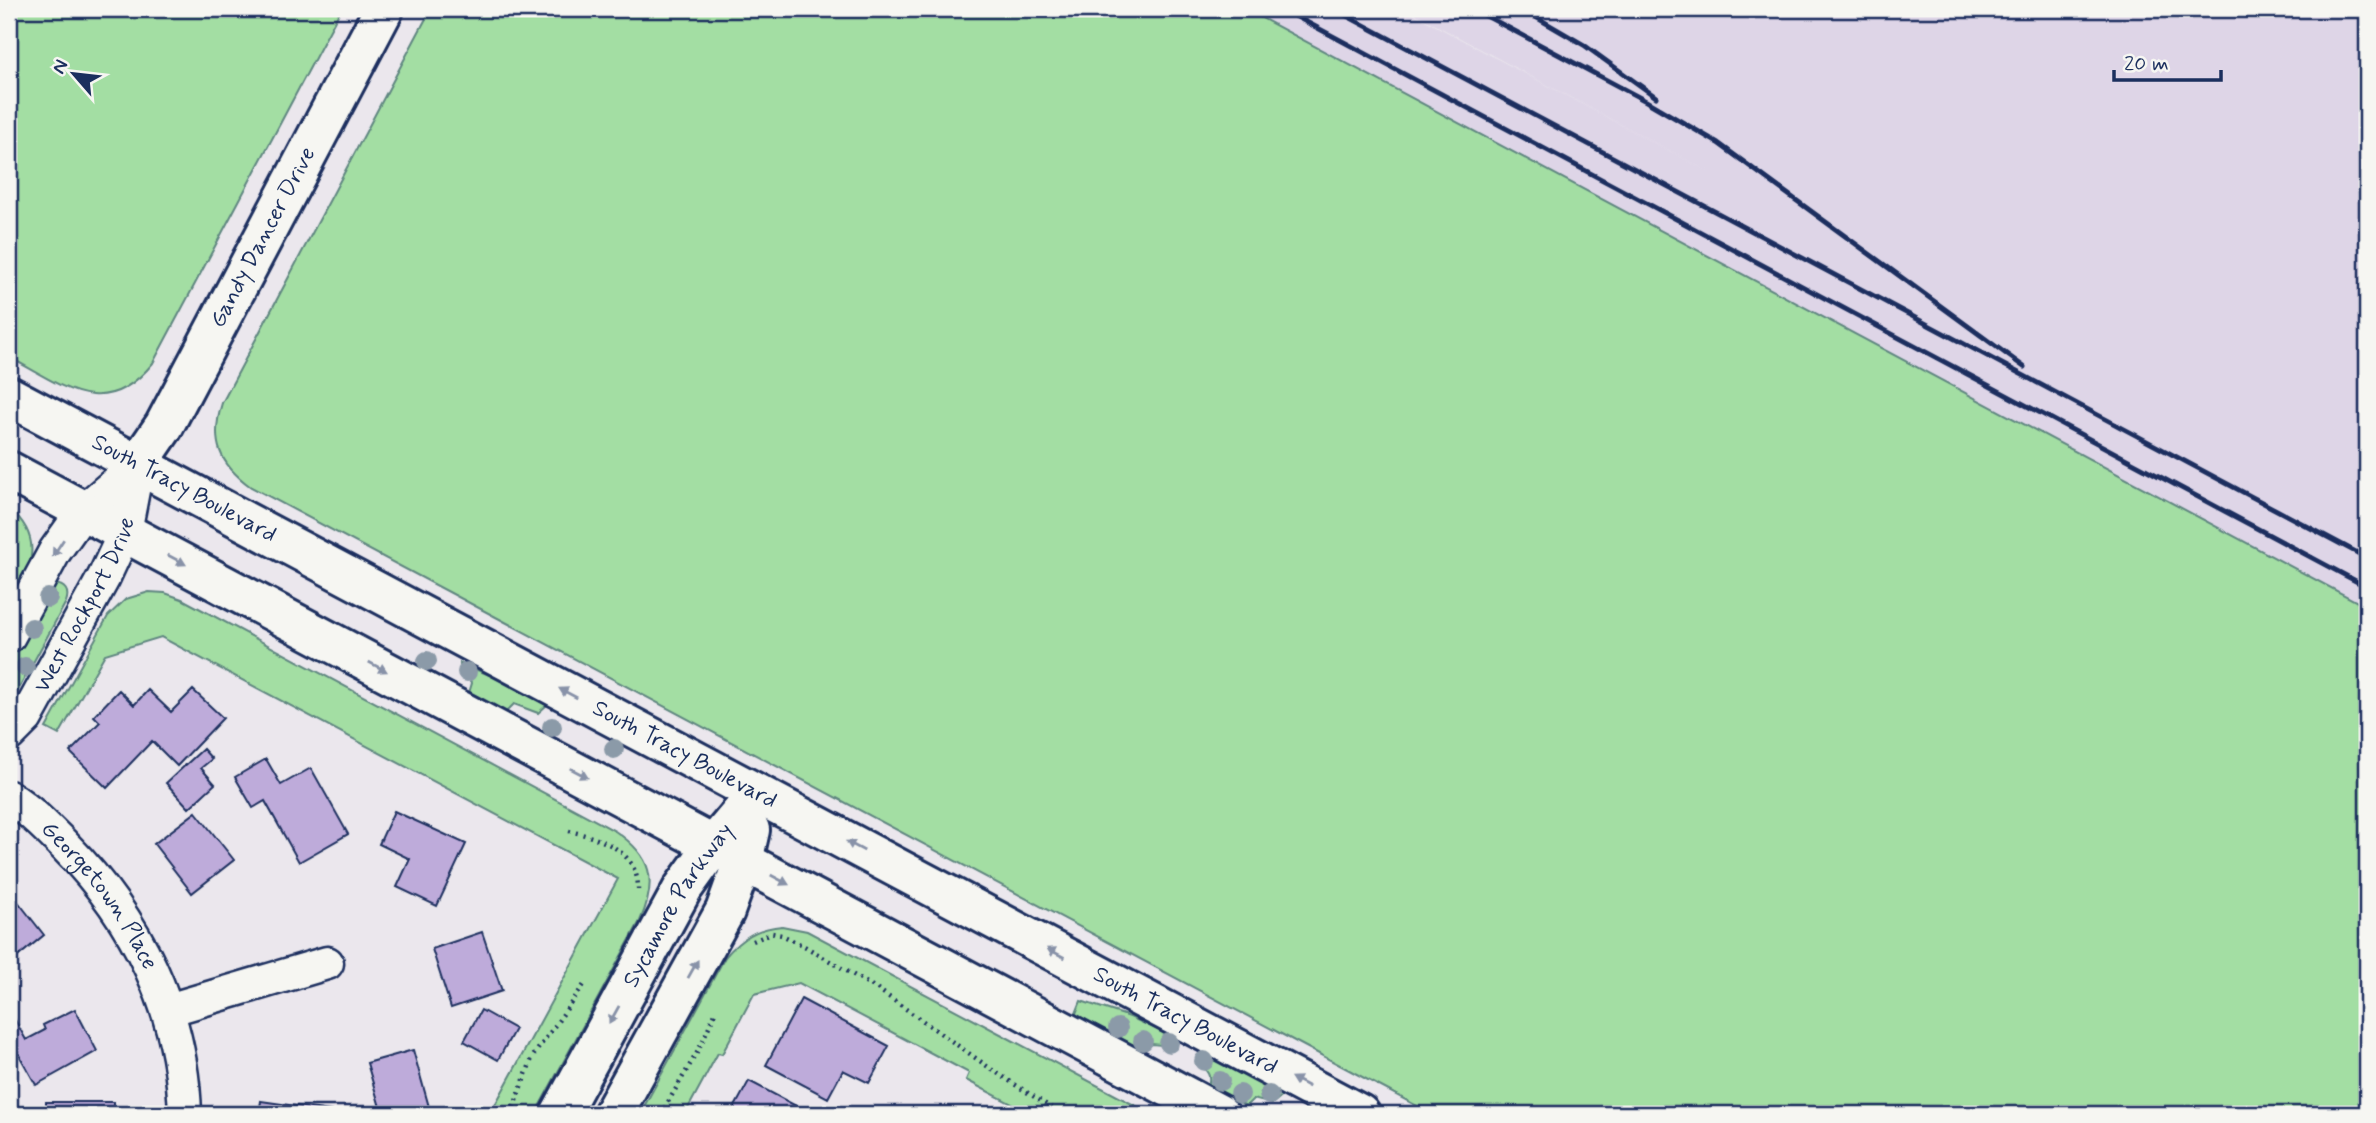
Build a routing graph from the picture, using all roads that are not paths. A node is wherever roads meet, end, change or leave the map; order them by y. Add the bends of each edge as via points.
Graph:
1 (384, 9) edge
2 (9, 396) edge
3 (138, 464) junction
4 (9, 471) edge
5 (84, 510) junction
6 (125, 532) junction
7 (9, 636) edge
8 (9, 736) edge
9 (757, 794) junction
10 (9, 797) edge
11 (729, 853) junction
12 (327, 963) dead end
13 (168, 1010) junction
14 (185, 1114) edge
15 (560, 1114) edge
16 (612, 1114) edge
17 (1219, 1114) edge
18 (1360, 1114) edge

1 - 3 main road, Gandy Dancer Drive via 164,426
2 - 3 main road, South Tracy Boulevard
3 - 5 street
3 - 6 street, West Rockport Drive
9 -> 3 main road, South Tracy Boulevard
4 - 5 main road
5 - 6 main road
5 -> 7 street via 55,551
6 - 8 street, West Rockport Drive via 26,718
6 -> 11 main road
9 - 11 main road, Sycamore Parkway
18 -> 9 main road, South Tracy Boulevard
10 - 13 street, Georgetown Place via 79,860 108,895 151,966
11 -> 15 main road, Sycamore Parkway via 683,888
16 -> 11 main road, Sycamore Parkway via 724,911
11 -> 17 main road
12 - 13 street
13 - 14 street, Georgetown Place via 179,1052

